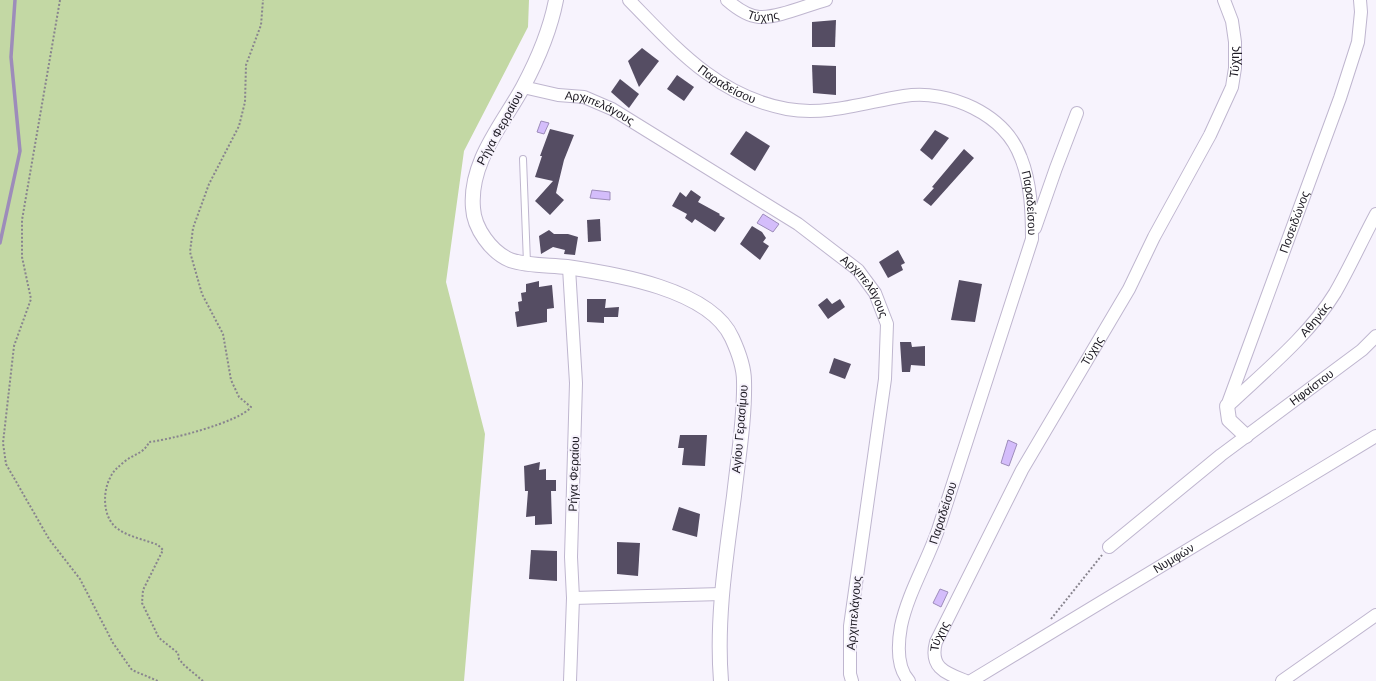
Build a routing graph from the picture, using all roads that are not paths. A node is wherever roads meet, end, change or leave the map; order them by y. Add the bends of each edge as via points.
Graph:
1 (556, 0) edge
2 (629, 0) edge
3 (727, 0) edge
4 (826, 0) edge
5 (1224, 0) edge
6 (1360, 0) edge
7 (523, 87) junction
8 (1077, 113) dead end
9 (522, 159) dead end
10 (1376, 214) edge
11 (1032, 239) junction
12 (527, 263) junction
13 (568, 268) junction
14 (1376, 336) edge
15 (1228, 406) junction
16 (1246, 436) junction
17 (1376, 436) edge
18 (1109, 547) road end
19 (722, 594) junction
20 (573, 598) junction
21 (1376, 616) edge
22 (570, 681) edge
23 (721, 681) edge
24 (852, 681) edge
25 (909, 681) edge
26 (966, 681) edge
27 (971, 681) edge
28 (1282, 681) edge

1 - 7 street, Ρήγα Φερραίου via 544,45
2 - 11 street, Παραδείσου via 701,71 758,101 788,109 810,110 860,105 906,96 929,96 952,100 974,108 1003,130 1022,158 1028,183
3 - 4 street, Τύχης via 741,10 759,17
5 - 26 street, Τύχης via 1232,21 1235,42 1232,87 1210,135 1154,236 1129,289 1022,470 936,642 936,662 944,672
6 - 15 street, Ποσειδώνος via 1358,42 1340,98
7 - 12 street, Ρήγα Φερραίου via 478,168 473,209 480,230 493,248 510,260
7 - 24 street, Αρχιπελάγους via 584,98 612,109 798,224 858,270 875,293 887,324 884,379 850,626
8 - 11 street
9 - 12 lane
10 - 15 street, Αθηνάς via 1335,293 1318,317 1304,334
11 - 25 street, Παραδείσου via 933,544 902,625 900,663
12 - 13 street, Ρήγα Φερραίου
13 - 19 street, Αγίου Γερασίμου via 655,285 707,308 731,335 744,379
13 - 20 street, Ρήγα Φεραίου via 576,382 571,557
14 - 16 street, Ηφαίστου via 1362,350
15 - 16 street via 1229,420
16 - 18 street, Ηφαίστου
17 - 27 street, Νυμφών
19 - 20 street
19 - 23 street, Αγίου Γερασίμου
20 - 22 street, Ρήγα Φεραίου
21 - 28 street

